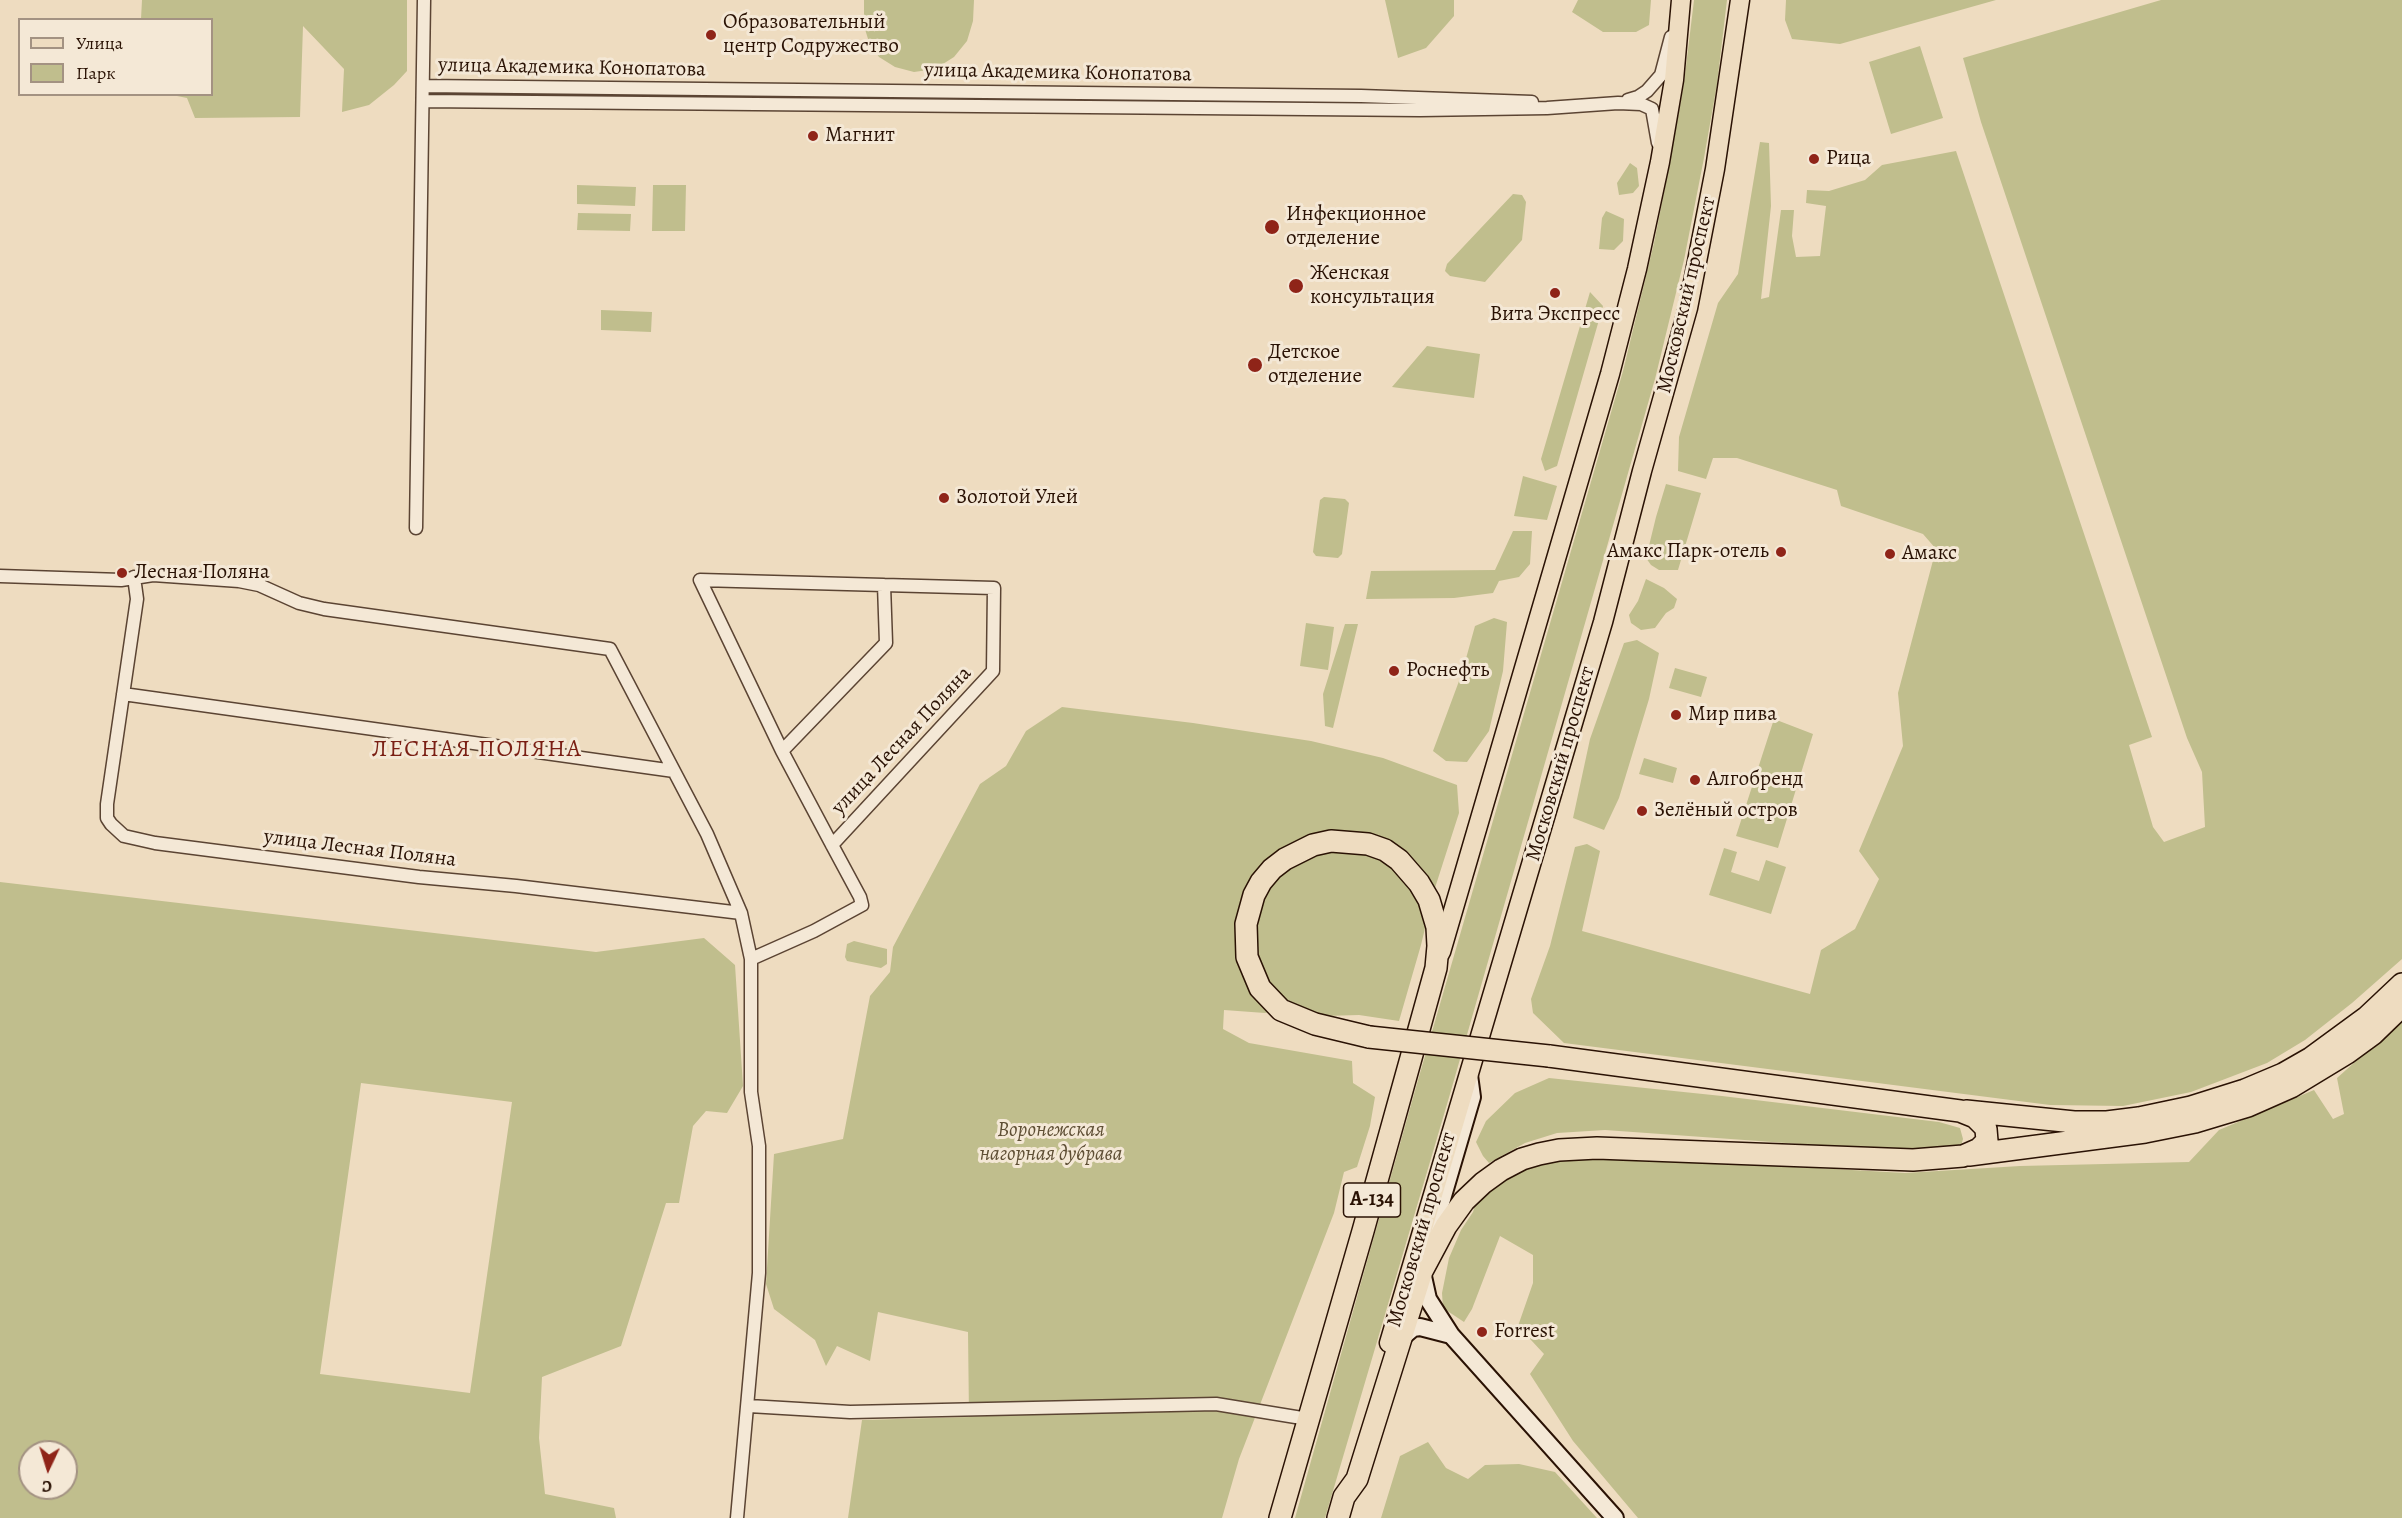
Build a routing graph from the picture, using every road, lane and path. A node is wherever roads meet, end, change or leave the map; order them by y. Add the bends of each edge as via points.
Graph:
1 (424, 0) edge
2 (1740, 0) edge
3 (1680, 4) edge
4 (423, 86) junction
5 (423, 101) junction
6 (1618, 102) junction
7 (1547, 108) junction
8 (1660, 162) junction
9 (416, 528) dead end
10 (0, 576) edge
11 (140, 576) junction
12 (884, 585) junction
13 (123, 694) junction
14 (782, 751) junction
15 (674, 771) junction
16 (832, 845) junction
17 (741, 913) junction
18 (752, 959) junction
19 (1436, 968) junction
20 (2402, 984) edge
21 (2402, 1006) edge
22 (1469, 1071) junction
23 (1960, 1111) junction
24 (1963, 1156) junction
25 (1422, 1271) junction
26 (1451, 1335) junction
27 (1401, 1338) junction
28 (748, 1406) junction
29 (1308, 1419) junction
30 (1344, 1497) junction
31 (737, 1518) edge
32 (1280, 1518) edge
33 (1338, 1518) edge
34 (1615, 1518) edge

1 - 4 street
2 - 22 main road, Московский проспект via 1715,170 1688,308 1604,622
3 - 6 street via 1661,75 1638,98
3 - 8 main road via 1674,80
4 - 5 street
4 - 7 street, улица Академика Конопатова via 1409,97 1529,100
5 - 7 street, улица Академика Конопатова
5 - 9 street
6 - 7 street, улица Академика Конопатова
6 - 8 street via 1652,109
8 - 19 main road via 1610,374
10 - 11 street
11 - 13 street, улица Лесная Поляна
11 - 15 street via 239,581 324,609 610,649
12 - 14 street via 886,643
12 - 14 street, улица Лесная Поляна via 700,580
12 - 16 street, улица Лесная Поляна via 994,588 993,671
13 - 15 street
13 - 17 street, улица Лесная Поляна via 107,818 116,831 131,839 419,877
14 - 16 street, улица Лесная Поляна
15 - 17 street
16 - 18 street, улица Лесная Поляна via 862,905
17 - 18 street
18 - 28 street via 751,1092 759,1146 760,1197 759,1273
19 - 23 highway, bridge via 1437,927 1429,900 1405,867 1385,850 1368,844 1331,841 1299,850 1272,869 1254,895 1246,924 1247,957 1260,988 1281,1010 1339,1032
19 - 29 highway, А-134
20 - 23 highway via 2367,1017 2311,1058 2274,1078 2191,1107 2107,1122
21 - 24 highway via 2347,1053 2290,1087 2248,1106 2145,1132
22 - 25 street via 1472,1097
22 - 30 main road, Московский проспект
23 - 24 highway via 1980,1121 1987,1135 1984,1145
24 - 25 highway via 1854,1159 1597,1148 1539,1154 1501,1170 1470,1195 1446,1226
25 - 26 street via 1428,1299
25 - 27 highway
26 - 27 street via 1420,1327
26 - 34 street
27 - 30 highway via 1357,1479
28 - 29 street via 850,1412 1216,1404
28 - 31 street
29 - 32 highway, А-134
30 - 33 highway, Московский проспект

